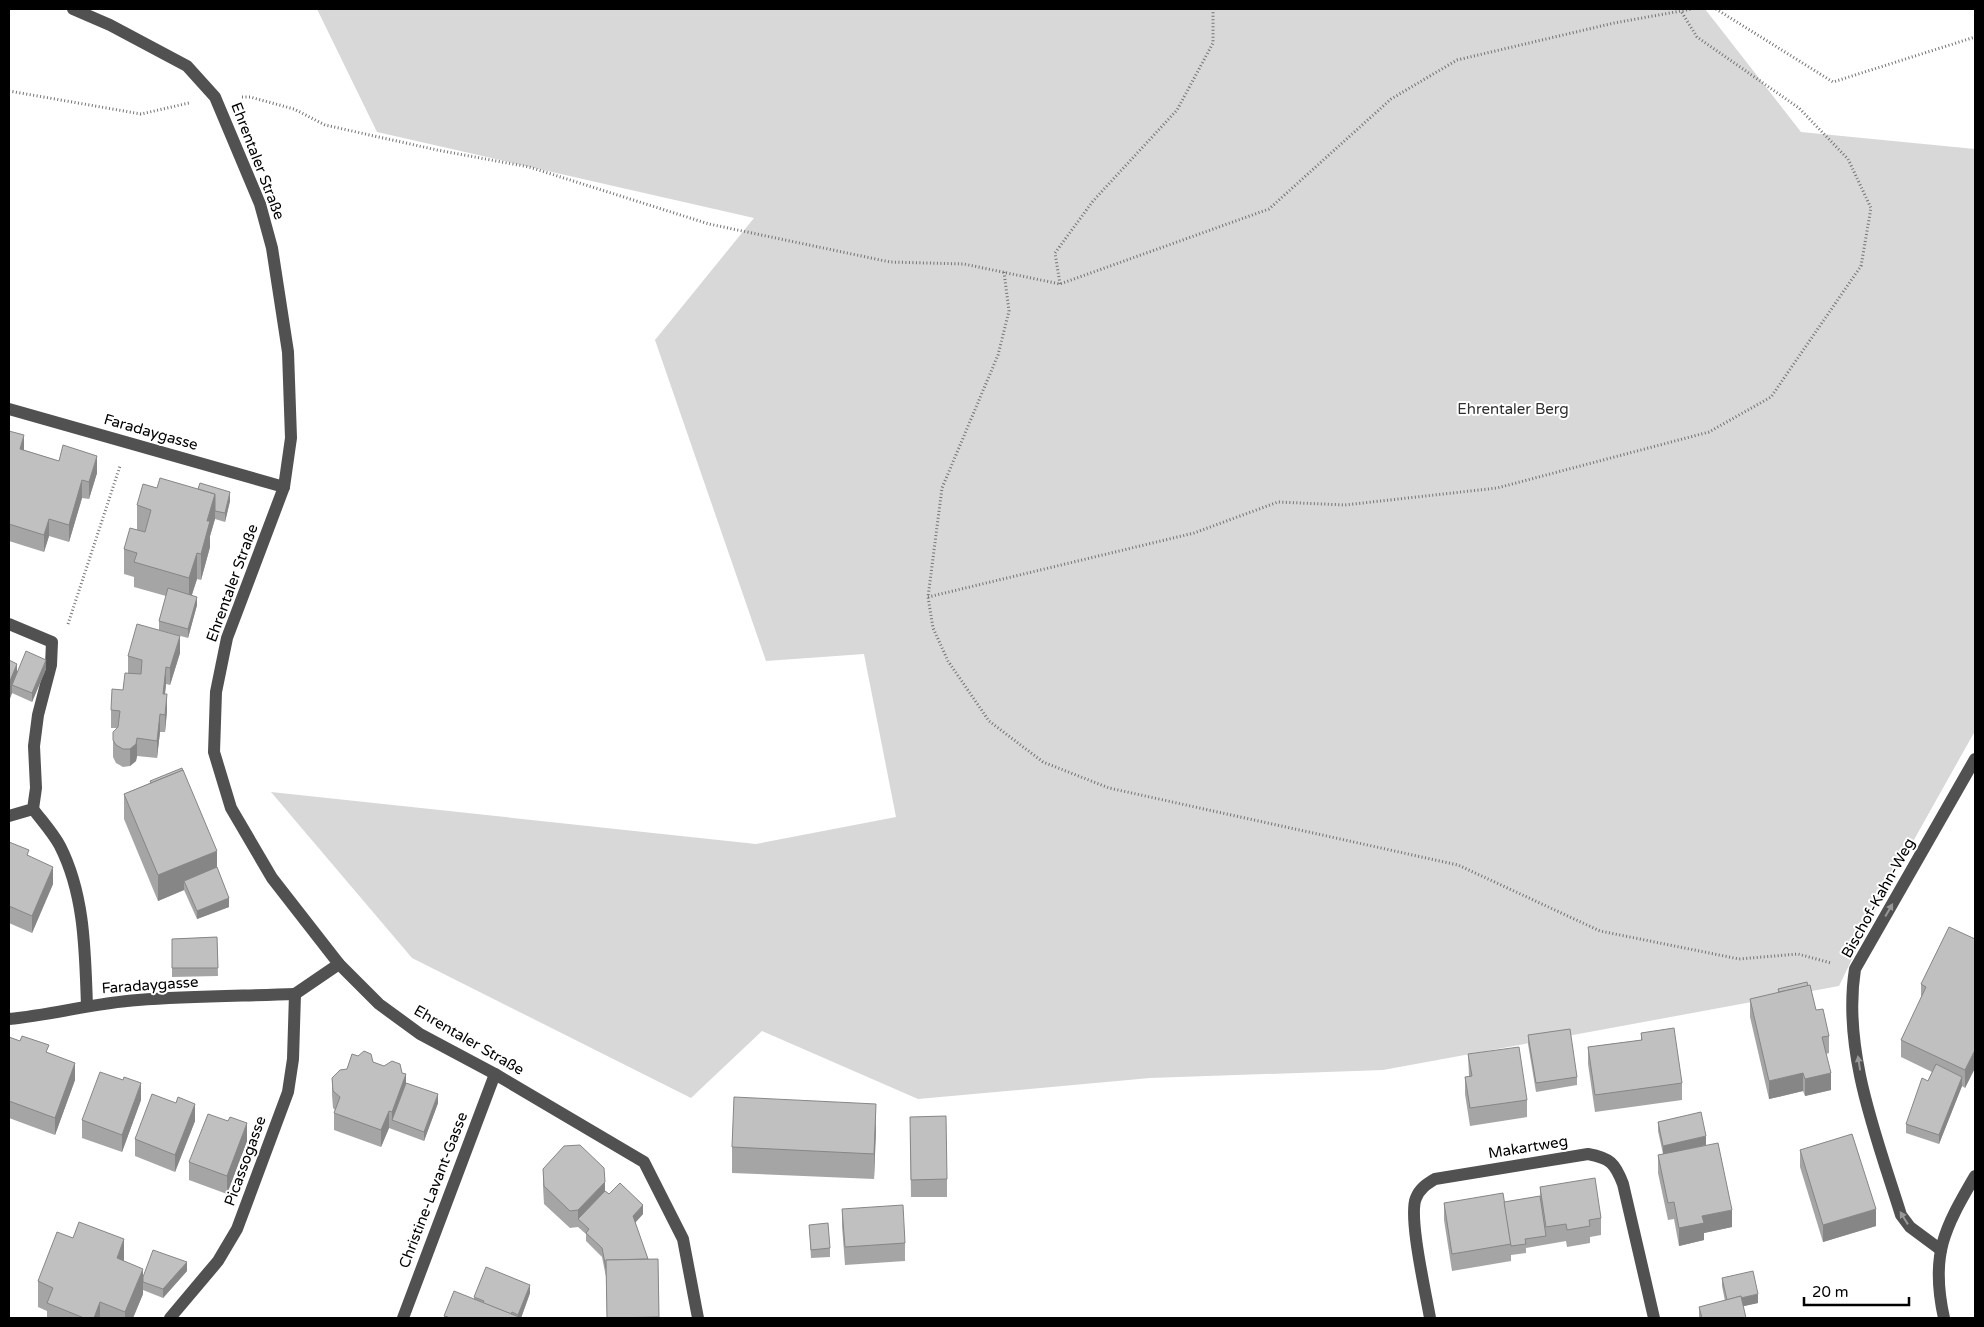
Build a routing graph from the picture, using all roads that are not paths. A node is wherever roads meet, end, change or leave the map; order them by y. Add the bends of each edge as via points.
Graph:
1 (73, 9) edge
2 (9, 409) edge
3 (284, 486) junction
4 (9, 624) edge
5 (1975, 759) edge
6 (33, 809) junction
7 (9, 816) edge
8 (339, 964) junction
9 (295, 994) junction
10 (87, 1006) junction
11 (9, 1020) edge
12 (494, 1074) junction
13 (1975, 1176) edge
14 (1940, 1250) junction
15 (170, 1318) edge
16 (403, 1318) edge
17 (698, 1318) edge
18 (1430, 1318) edge
19 (1654, 1318) edge
20 (1944, 1318) edge

1 - 3 street, Ehrentaler Straße via 187,66 215,97 260,204 272,248 288,352 291,438
2 - 3 street, Faradaygasse
3 - 8 street, Ehrentaler Straße via 227,638 216,692 214,752 231,808 272,878
4 - 6 street via 52,642 51,665 34,746 36,788
14 -> 5 street, Bischof-Kahn-Weg via 1910,1228 1901,1215 1863,1091 1852,989 1856,969
6 - 7 street
6 - 10 street via 60,846 75,888 84,932
8 - 9 street
8 - 12 street, Ehrentaler Straße via 379,1004 420,1034
9 - 10 street, Faradaygasse via 137,1000
9 - 15 street, Picassogasse via 293,1059 288,1092 237,1229 218,1261
10 - 11 street, Faradaygasse
12 - 16 street, Christine-Lavant-Gasse
12 - 17 street, Ehrentaler Straße via 644,1162 683,1238
13 - 14 street via 1946,1228
14 - 20 street via 1938,1271
18 - 19 street, Makartweg via 1413,1217 1415,1199 1422,1188 1435,1178 1588,1154 1604,1157 1616,1166 1620,1175

